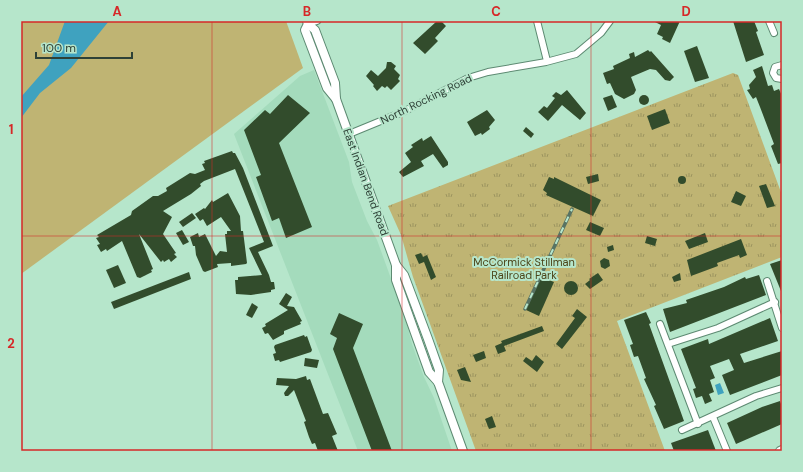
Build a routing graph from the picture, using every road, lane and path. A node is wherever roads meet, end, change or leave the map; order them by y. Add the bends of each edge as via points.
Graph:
1 (317, 21) edge
2 (537, 21) edge
3 (610, 21) edge
4 (769, 21) edge
5 (307, 23) edge
6 (774, 33) dead end
7 (547, 61) junction
8 (782, 65) edge
9 (782, 79) edge
10 (349, 134) junction
11 (767, 281) dead end
12 (775, 302) junction
13 (660, 324) dead end
14 (782, 328) edge
15 (668, 344) junction
16 (782, 388) edge
17 (713, 417) junction
18 (698, 424) junction
19 (682, 430) dead end
20 (463, 451) edge
21 (727, 451) edge

1 - 5 street
2 - 7 street
3 - 7 street, North Rocking Road via 601,33 576,54
4 - 6 street
5 - 10 main road, East Indian Bend Road via 316,30 335,83 336,99
7 - 10 street, North Rocking Road via 468,78 405,111
8 - 9 street via 775,67 772,73 776,78
10 - 20 main road, East Indian Bend Road via 396,265 404,275 439,370 438,382
11 - 12 street
12 - 14 street
12 - 15 street via 718,328
13 - 15 street
15 - 18 street
16 - 17 street via 756,396
17 - 18 street
17 - 21 street
18 - 19 street

